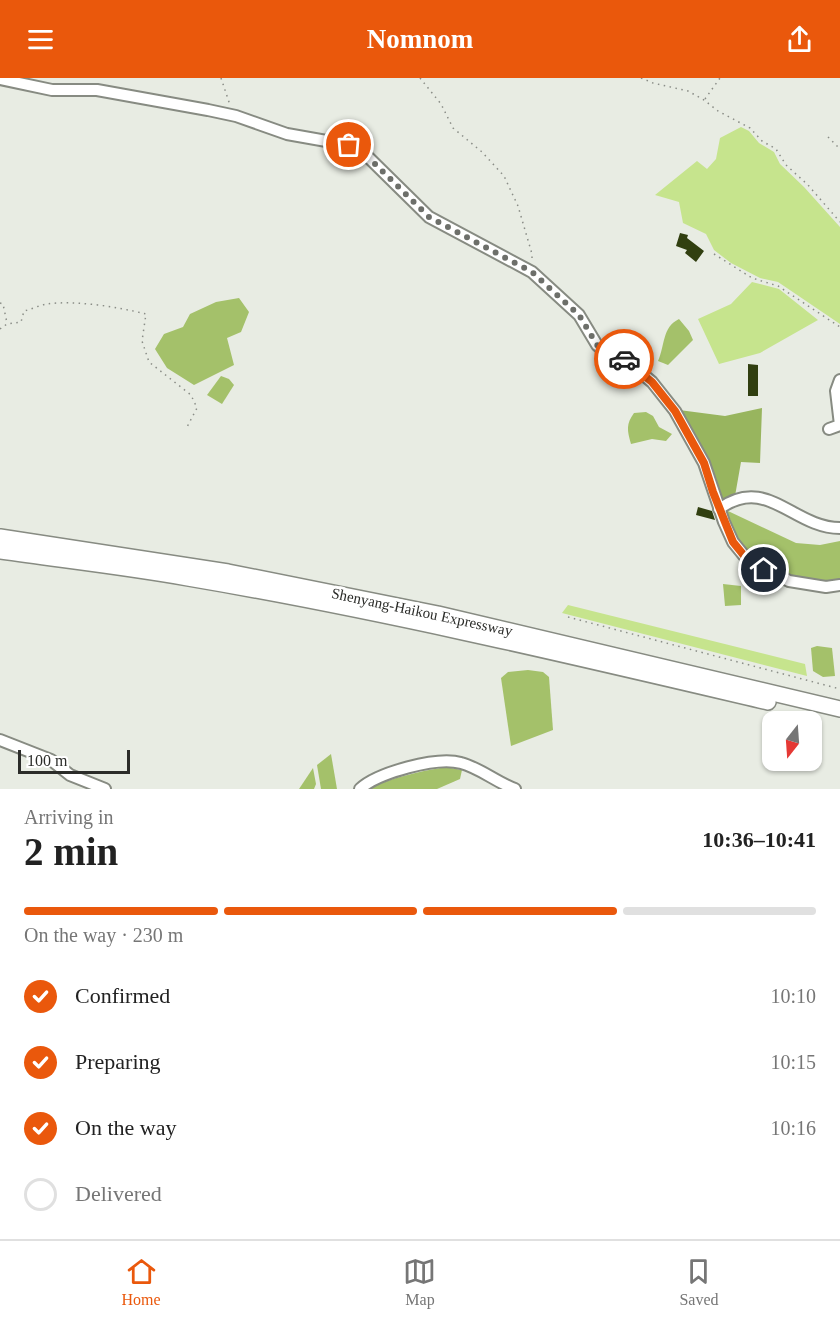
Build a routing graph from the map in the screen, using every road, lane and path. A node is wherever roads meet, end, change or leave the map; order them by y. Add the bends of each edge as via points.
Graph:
1 (221, 78) edge
2 (420, 78) edge
3 (641, 78) edge
4 (720, 78) edge
5 (0, 79) edge
6 (704, 100) junction
7 (236, 116) junction
8 (828, 137) dead end
9 (840, 149) edge
10 (840, 222) edge
11 (714, 255) dead end
12 (532, 272) junction
13 (0, 303) edge
14 (7, 324) junction
15 (840, 327) edge
16 (0, 329) edge
17 (840, 380) edge
18 (187, 427) dead end
19 (829, 429) dead end
20 (719, 509) junction
21 (840, 528) edge
22 (0, 537) edge
23 (0, 551) edge
24 (840, 585) edge
25 (568, 617) dead end
26 (840, 689) edge
27 (840, 709) edge
28 (840, 720) edge
29 (0, 740) edge
30 (510, 787) edge
31 (105, 789) edge
32 (360, 789) edge
33 (492, 789) edge

1 - 7 path
2 - 12 path via 441,104 453,128 504,176 518,206 532,254
3 - 6 path via 688,91
4 - 6 path
5 - 7 street via 52,90 97,90
6 - 10 path via 776,149 786,165
7 - 12 street via 287,134 349,145 366,155 429,217
8 - 9 path
11 - 15 path via 752,278 778,286
12 - 20 street via 579,315 597,345 628,362 665,398 704,463
13 - 14 path
14 - 16 path
14 - 18 path via 21,322 24,311 46,304 146,314 142,341 149,362 191,395 197,408
17 - 19 street via 836,391 840,425
20 - 21 street via 732,500 752,497 775,501 822,526
20 - 24 street via 733,542 746,558 789,581 826,587
22 - 27 highway, Shenyang-Haikou Expressway via 228,572 426,612
23 - 28 highway, Shenyang-Haikou Expressway via 188,578 460,631
25 - 26 path
29 - 31 street via 51,760 70,775
30 - 32 street via 457,761 388,773
30 - 33 street

